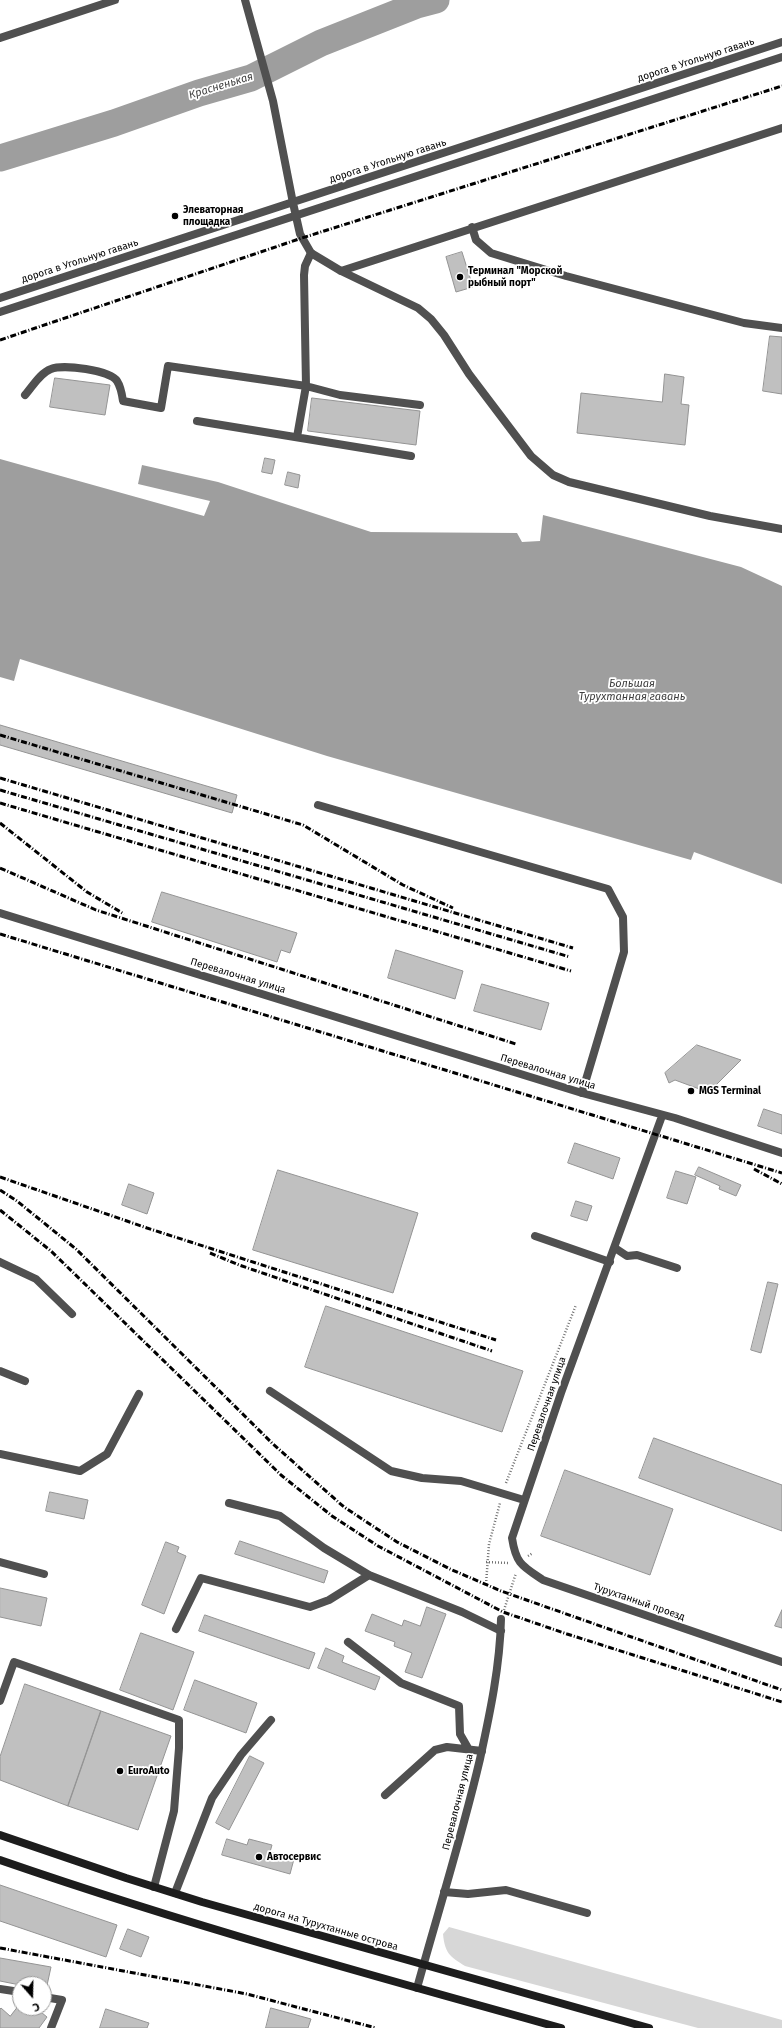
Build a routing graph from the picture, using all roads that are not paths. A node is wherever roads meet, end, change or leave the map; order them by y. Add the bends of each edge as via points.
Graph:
1 (115, 0) edge
2 (245, 0) edge
3 (0, 38) edge
4 (782, 42) edge
5 (782, 57) edge
6 (782, 128) edge
7 (293, 203) junction
8 (296, 217) junction
9 (472, 227) junction
10 (311, 253) junction
11 (341, 271) junction
12 (0, 298) edge
13 (0, 312) edge
14 (782, 328) edge
15 (306, 386) junction
16 (25, 395) dead end
17 (420, 405) dead end
18 (198, 422) dead end
19 (297, 437) junction
20 (411, 456) dead end
21 (782, 529) edge
22 (318, 805) dead end
23 (0, 913) edge
24 (582, 1093) junction
25 (662, 1116) junction
26 (782, 1153) edge
27 (535, 1236) dead end
28 (615, 1248) junction
29 (0, 1262) edge
30 (610, 1262) junction
31 (678, 1268) dead end
32 (72, 1314) dead end
33 (0, 1371) edge
34 (25, 1381) dead end
35 (270, 1391) dead end
36 (139, 1394) dead end
37 (0, 1454) edge
38 (524, 1500) junction
39 (229, 1503) dead end
40 (0, 1562) edge
41 (519, 1563) joint
42 (44, 1574) dead end
43 (369, 1575) junction
44 (501, 1619) road end
45 (176, 1629) dead end
46 (500, 1631) junction
47 (348, 1642) dead end
48 (782, 1662) edge
49 (0, 1701) edge
50 (272, 1720) dead end
51 (468, 1748) junction
52 (482, 1751) junction
53 (385, 1795) dead end
54 (0, 1835) edge
55 (0, 1860) edge
56 (154, 1887) junction
57 (444, 1892) junction
58 (175, 1894) junction
59 (587, 1913) dead end
60 (423, 1965) junction
61 (417, 1988) junction
62 (0, 1989) edge
63 (12, 1991) edge
64 (52, 1998) edge
65 (51, 2028) edge
66 (561, 2028) edge
67 (649, 2028) edge

1 - 3 street
2 - 7 street via 273,101
4 - 7 street, дорога в Угольную гавань
5 - 8 street
6 - 9 street
7 - 8 street
7 - 12 street, дорога в Угольную гавань
8 - 10 street via 300,234
8 - 13 street
9 - 11 street
9 - 14 street via 476,240 491,253 744,324
10 - 11 street
10 - 15 street via 304,275
11 - 21 street via 418,308 431,319 531,456 553,475 569,482 710,516
15 - 16 street via 168,366 161,408 123,401 121,389 109,374 65,367 42,374
15 - 17 street via 340,395
15 - 19 street
18 - 19 street
19 - 20 street
22 - 24 street via 608,889 623,917 624,952
23 - 24 street, Перевалочная улица
24 - 25 street, Перевалочная улица
25 - 26 street
25 - 28 street, Перевалочная улица
27 - 30 street
28 - 30 street, Перевалочная улица
28 - 31 street via 627,1256 637,1255
29 - 32 street via 36,1278
30 - 38 street, Перевалочная улица
33 - 34 street
35 - 38 street via 391,1471 422,1478 461,1481
36 - 37 street via 107,1454 80,1471
38 - 41 street, Перевалочная улица via 512,1538 514,1553
39 - 43 street via 280,1516 324,1548
40 - 42 street
41 - 48 street, Турухтанный проезд via 543,1580
43 - 45 street via 329,1600 310,1607 201,1578
43 - 46 street via 462,1612
44 - 46 street, Перевалочная улица
46 - 52 street, Перевалочная улица via 500,1649
47 - 51 street via 401,1683 459,1706 460,1734
49 - 56 street via 14,1662 179,1720 180,1748 174,1811
50 - 58 street via 241,1755 212,1798
51 - 52 street
51 - 53 street via 447,1747 435,1750
52 - 57 street, Перевалочная улица
54 - 56 street, дорога на Турухтанные острова
55 - 61 street via 132,1905
56 - 58 street, дорога на Турухтанные острова
57 - 59 street via 468,1894 506,1890
57 - 60 street, Перевалочная улица
58 - 60 street, дорога на Турухтанные острова
60 - 61 street, Перевалочная улица
60 - 67 street, дорога на Турухтанные острова
61 - 66 street
62 - 63 street
64 - 65 street via 62,2000

